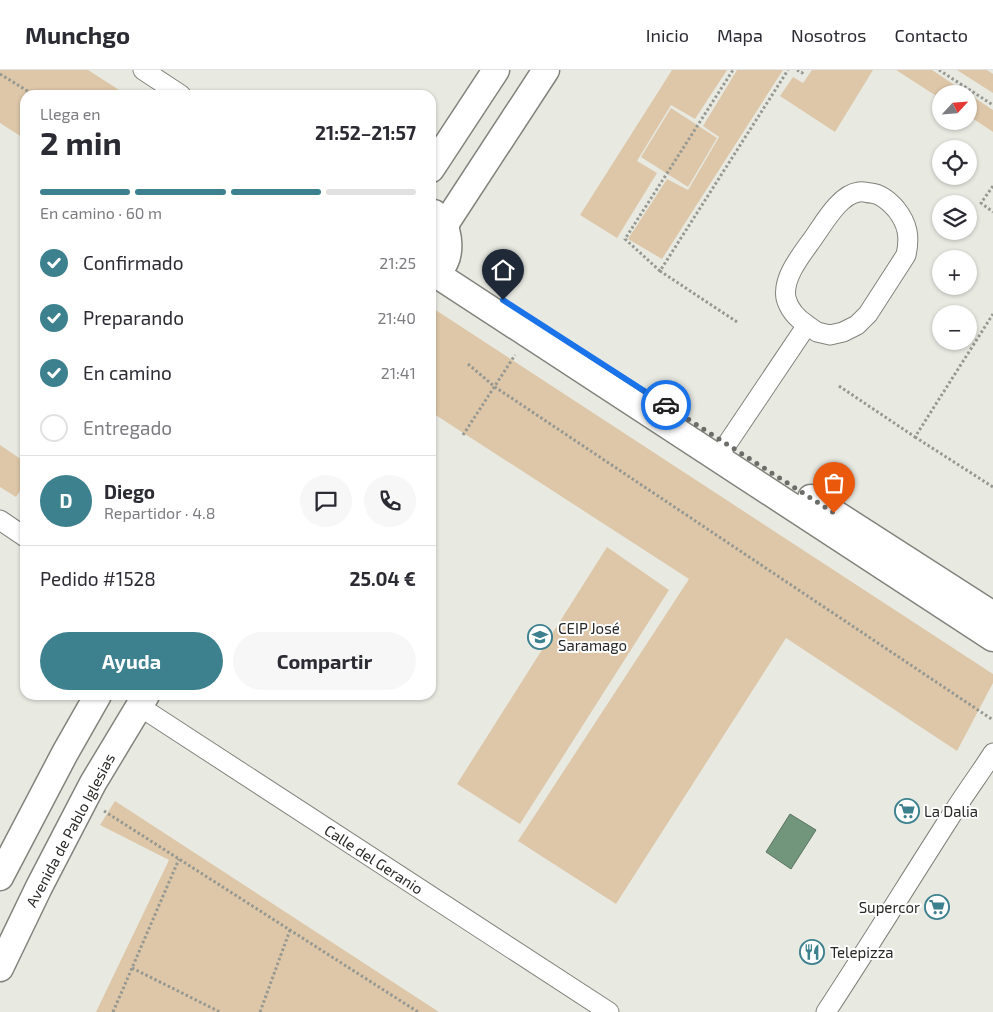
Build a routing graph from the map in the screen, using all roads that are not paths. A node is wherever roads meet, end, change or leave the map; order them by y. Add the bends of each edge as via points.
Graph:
1 (496, 70) edge
2 (546, 70) edge
3 (149, 72) edge
4 (174, 90) edge
5 (436, 161) edge
6 (438, 219) edge
7 (437, 271) edge
8 (807, 326) junction
9 (727, 444) junction
10 (0, 520) edge
11 (20, 534) edge
12 (993, 615) edge
13 (993, 638) edge
14 (95, 700) edge
15 (142, 700) edge
16 (993, 752) edge
17 (0, 877) edge
18 (0, 968) edge
19 (609, 1012) edge
20 (826, 1012) edge

1 - 5 street
2 - 6 street via 448,220
3 - 4 street
6 - 7 street via 448,237 448,251
7 - 9 street
7 - 13 street
8 - 8 street via 830,335 857,325 868,314 906,255 908,230 901,214 889,201 874,194 858,192 847,197 837,204 794,266 787,282 786,298 797,318
8 - 9 street
9 - 12 street
10 - 11 street
14 - 17 street
15 - 18 street, Avenida de Pablo Iglesias via 92,783
15 - 19 street, Calle del Geranio
16 - 20 street

